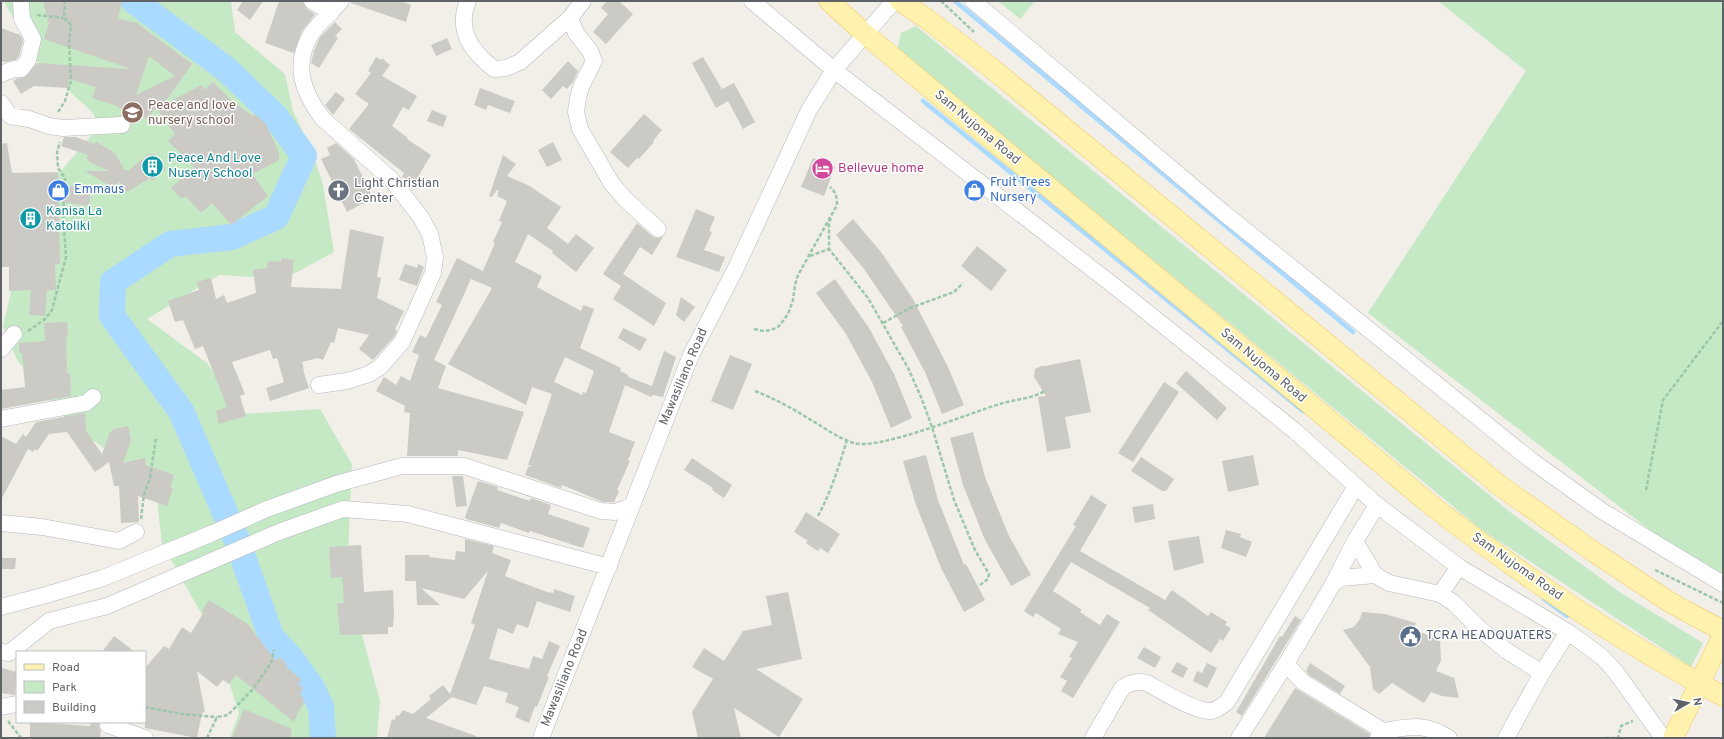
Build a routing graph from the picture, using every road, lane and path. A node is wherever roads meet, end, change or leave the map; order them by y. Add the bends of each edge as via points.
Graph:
1 (65, 1) edge
2 (312, 1) edge
3 (468, 1) edge
4 (583, 1) edge
5 (752, 1) edge
6 (829, 1) edge
7 (894, 1) edge
8 (900, 1) edge
9 (941, 1) edge
10 (973, 1) edge
11 (336, 7) edge
12 (22, 8) joint
13 (64, 18) junction
14 (570, 18) junction
15 (976, 33) dead end
16 (865, 34) junction
17 (834, 70) junction
18 (1, 74) edge
19 (1, 103) edge
20 (122, 126) dead end
21 (56, 127) junction
22 (830, 187) dead end
23 (831, 218) junction
24 (658, 229) dead end
25 (828, 249) junction
26 (809, 257) junction
27 (963, 283) dead end
28 (1723, 321) edge
29 (883, 323) junction
30 (754, 329) dead end
31 (20, 333) joint
32 (1, 349) edge
33 (319, 385) dead end
34 (1046, 390) dead end
35 (755, 391) dead end
36 (93, 397) dead end
37 (1, 419) edge
38 (932, 427) junction
39 (156, 438) dead end
40 (847, 440) junction
41 (1356, 486) junction
42 (1646, 490) dead end
43 (1377, 505) junction
44 (632, 506) junction
45 (818, 516) dead end
46 (1, 523) edge
47 (136, 532) joint
48 (1355, 541) junction
49 (609, 567) junction
50 (1458, 567) junction
51 (1648, 567) dead end
52 (1375, 575) junction
53 (1333, 584) junction
54 (1723, 584) edge
55 (980, 585) dead end
56 (1440, 594) junction
57 (1723, 603) edge
58 (1, 607) edge
59 (1723, 631) edge
60 (1568, 632) junction
61 (1723, 635) edge
62 (274, 650) dead end
63 (1, 652) edge
64 (1, 656) edge
65 (16, 659) edge
66 (1286, 664) junction
67 (1542, 673) junction
68 (1700, 684) junction
69 (1723, 696) edge
70 (16, 705) edge
71 (146, 707) edge
72 (2, 712) edge
73 (1646, 715) junction
74 (217, 717) junction
75 (109, 723) edge
76 (1380, 734) edge
77 (21, 738) edge
78 (145, 738) edge
79 (207, 738) edge
80 (541, 738) edge
81 (1093, 738) edge
82 (1239, 738) edge
83 (1449, 738) edge
84 (1506, 738) edge
85 (1605, 738) edge
86 (1663, 738) edge
87 (1673, 738) edge

1 - 13 path
2 - 11 street
3 - 14 street via 463,15 463,29 479,58 494,69 506,68 520,62
4 - 14 street
5 - 17 street
6 - 16 main road, Sam Nujoma Road
7 - 16 street, Mawasiliano Road
8 - 59 main road via 989,66 1499,485 1671,603
9 - 15 path
10 - 54 street via 1224,213 1532,461 1602,511
11 - 33 street via 310,36 300,61 300,75 305,88 323,119 391,179 430,234 435,257 433,273 402,342 380,367 369,374 347,381
12 - 13 path
12 - 18 street via 22,19 33,39 28,60 20,69
13 - 21 path via 71,25 71,81
14 - 24 street via 576,33 590,51 594,61 578,98 576,112 580,129 612,184
16 - 17 street, Mawasiliano Road
16 - 68 main road, Sam Nujoma Road via 1431,505 1540,585
17 - 41 street via 1114,285 1295,431
17 - 44 street, Mawasiliano Road via 809,110 736,268 691,355
19 - 21 street via 10,116
20 - 21 street
21 - 31 path via 58,168 65,178 66,256 52,310 45,319
22 - 23 path via 837,198 837,205
23 - 25 path
23 - 26 path
25 - 26 path
25 - 29 path via 868,298
26 - 30 path via 798,275 788,314 783,322 771,330
27 - 29 path via 954,292 910,308
28 - 42 path via 1663,400
29 - 38 path via 908,368
31 - 32 street
34 - 38 path via 1041,394 1000,404
35 - 40 path via 787,405
36 - 37 street via 86,403
38 - 40 path via 877,443 859,444
38 - 55 path via 954,500 975,550 989,574 988,579
39 - 47 path via 150,478 144,494 142,521
40 - 45 path via 834,483
41 - 43 street
41 - 81 street via 1227,702 1218,709 1199,710 1147,683 1129,683 1122,688
43 - 48 street
43 - 50 street
44 - 49 street, Mawasiliano Road
44 - 58 street via 608,512 464,466 402,466 336,484 267,509 103,578
46 - 47 street via 42,527 120,541
48 - 52 street
48 - 53 street
49 - 63 street via 408,514 343,509 279,532 107,606 49,621 9,653
49 - 80 street, Mawasiliano Road
50 - 56 street
50 - 60 street
51 - 57 path
52 - 53 street via 1341,578
52 - 56 street via 1389,583
53 - 66 street
56 - 67 street via 1454,603 1507,651
60 - 67 street
60 - 73 street via 1602,657
61 - 68 main road
62 - 74 path via 271,663 253,689 228,715
64 - 65 street
66 - 76 street via 1304,682
66 - 82 street
67 - 84 street
68 - 69 main road, Sam Nujoma Road
68 - 87 main road
70 - 72 street
71 - 74 path
72 - 77 path
73 - 85 path via 1620,726 1618,738
73 - 86 street
74 - 79 path
75 - 78 street via 108,725
76 - 83 street via 1407,727 1430,728

